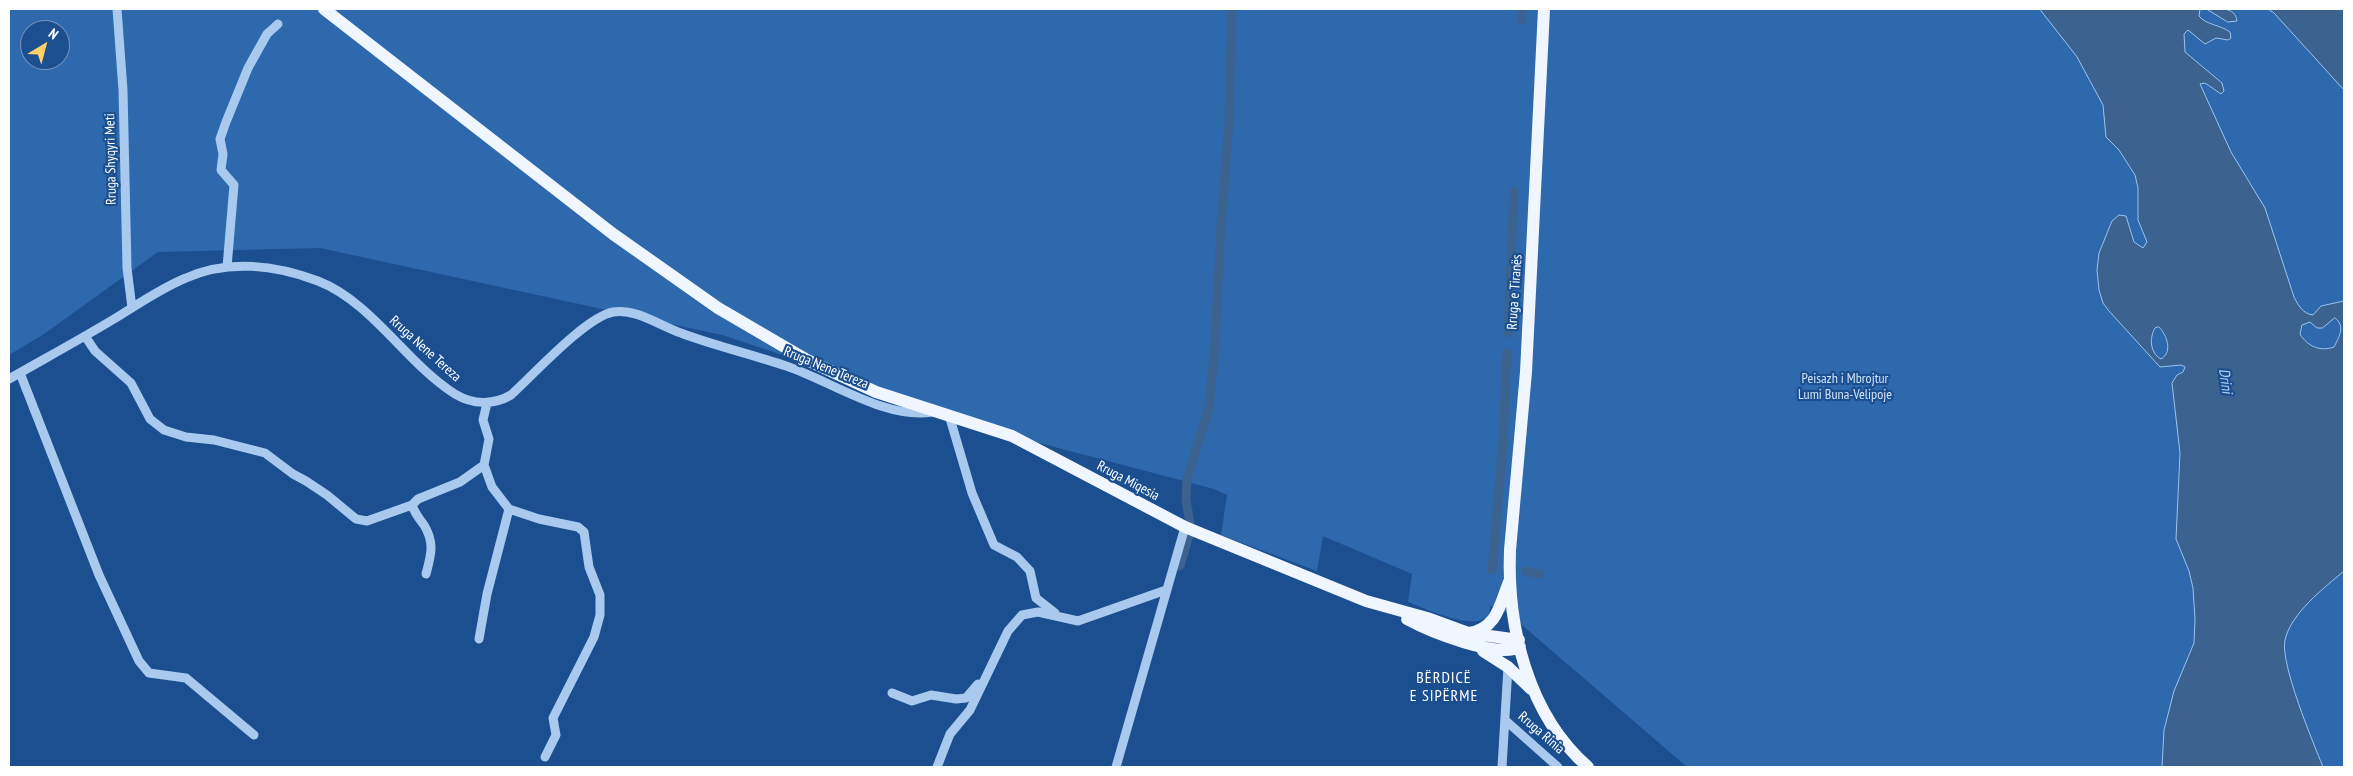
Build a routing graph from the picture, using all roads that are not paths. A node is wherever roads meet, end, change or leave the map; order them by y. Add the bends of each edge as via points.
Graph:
1 (117, 9) edge
2 (324, 9) edge
3 (1544, 9) edge
4 (278, 24) dead end
5 (227, 267) junction
6 (132, 308) junction
7 (85, 336) junction
8 (20, 373) junction
9 (9, 379) edge
10 (487, 403) junction
11 (936, 411) junction
12 (949, 415) junction
13 (484, 465) junction
14 (412, 505) junction
15 (509, 509) junction
16 (1187, 528) junction
17 (426, 574) dead end
18 (1510, 577) junction
19 (1166, 590) junction
20 (1059, 615) junction
21 (479, 638) dead end
22 (1469, 638) junction
23 (1520, 643) junction
24 (1508, 667) junction
25 (989, 671) junction
26 (892, 693) dead end
27 (1538, 698) junction
28 (1505, 720) junction
29 (254, 735) dead end
30 (545, 757) dead end
31 (936, 767) edge
32 (1116, 767) edge
33 (1502, 767) edge
34 (1558, 767) edge
35 (1588, 767) edge

1 - 6 street, Rruga Shyqyri Meti via 124,90 127,268
2 - 11 main road, Rruga Miqesia via 613,234 680,282 775,342 855,383
3 - 18 main road, Rruga e Tiranës via 1526,372
4 - 5 street via 267,34 248,68 220,139 224,154 221,170 234,185
5 - 6 street, Rruga Nene Tereza via 186,277
5 - 10 street, Rruga Nene Tereza via 267,267 331,287 348,298 455,394
6 - 7 street, Rruga Nene Tereza
7 - 8 street, Rruga Nene Tereza
7 - 14 street via 95,351 131,382 150,419 164,430 265,453 356,519 367,521
8 - 9 street, Rruga Nene Tereza
8 - 29 street via 100,575 139,661 149,673 186,678
10 - 11 street, Rruga Nene Tereza via 500,402 511,395 589,323 613,312 625,312 689,336 787,366 897,410 920,414
10 - 13 street via 483,420 489,438
11 - 12 main road, Rruga Miqesia
12 - 16 main road, Rruga Miqesia via 994,429 1032,446
12 - 20 street via 972,493 994,545 1017,557 1030,571 1036,598
13 - 14 street via 460,482 418,498
13 - 15 street via 492,487
14 - 17 street via 432,542
15 - 21 street
15 - 30 street via 578,527 584,532 589,567 600,595 600,615 594,636 556,709 553,726 556,735
16 - 19 street
16 - 22 main road, Rruga Miqesia via 1387,608 1427,618
18 - 22 main road via 1497,615
18 - 23 main road
19 - 20 street via 1078,621
19 - 32 street
20 - 25 street via 1038,612 1022,615 1008,631
22 - 23 main road, Rruga Miqesia
22 - 24 main road
23 - 27 main road via 1524,664
24 - 27 main road
24 - 28 street
25 - 26 street via 966,698 931,695 912,701
25 - 31 street via 970,710 950,734
27 - 35 main road via 1560,738
28 - 33 street
28 - 34 street, Rruga Rinia

